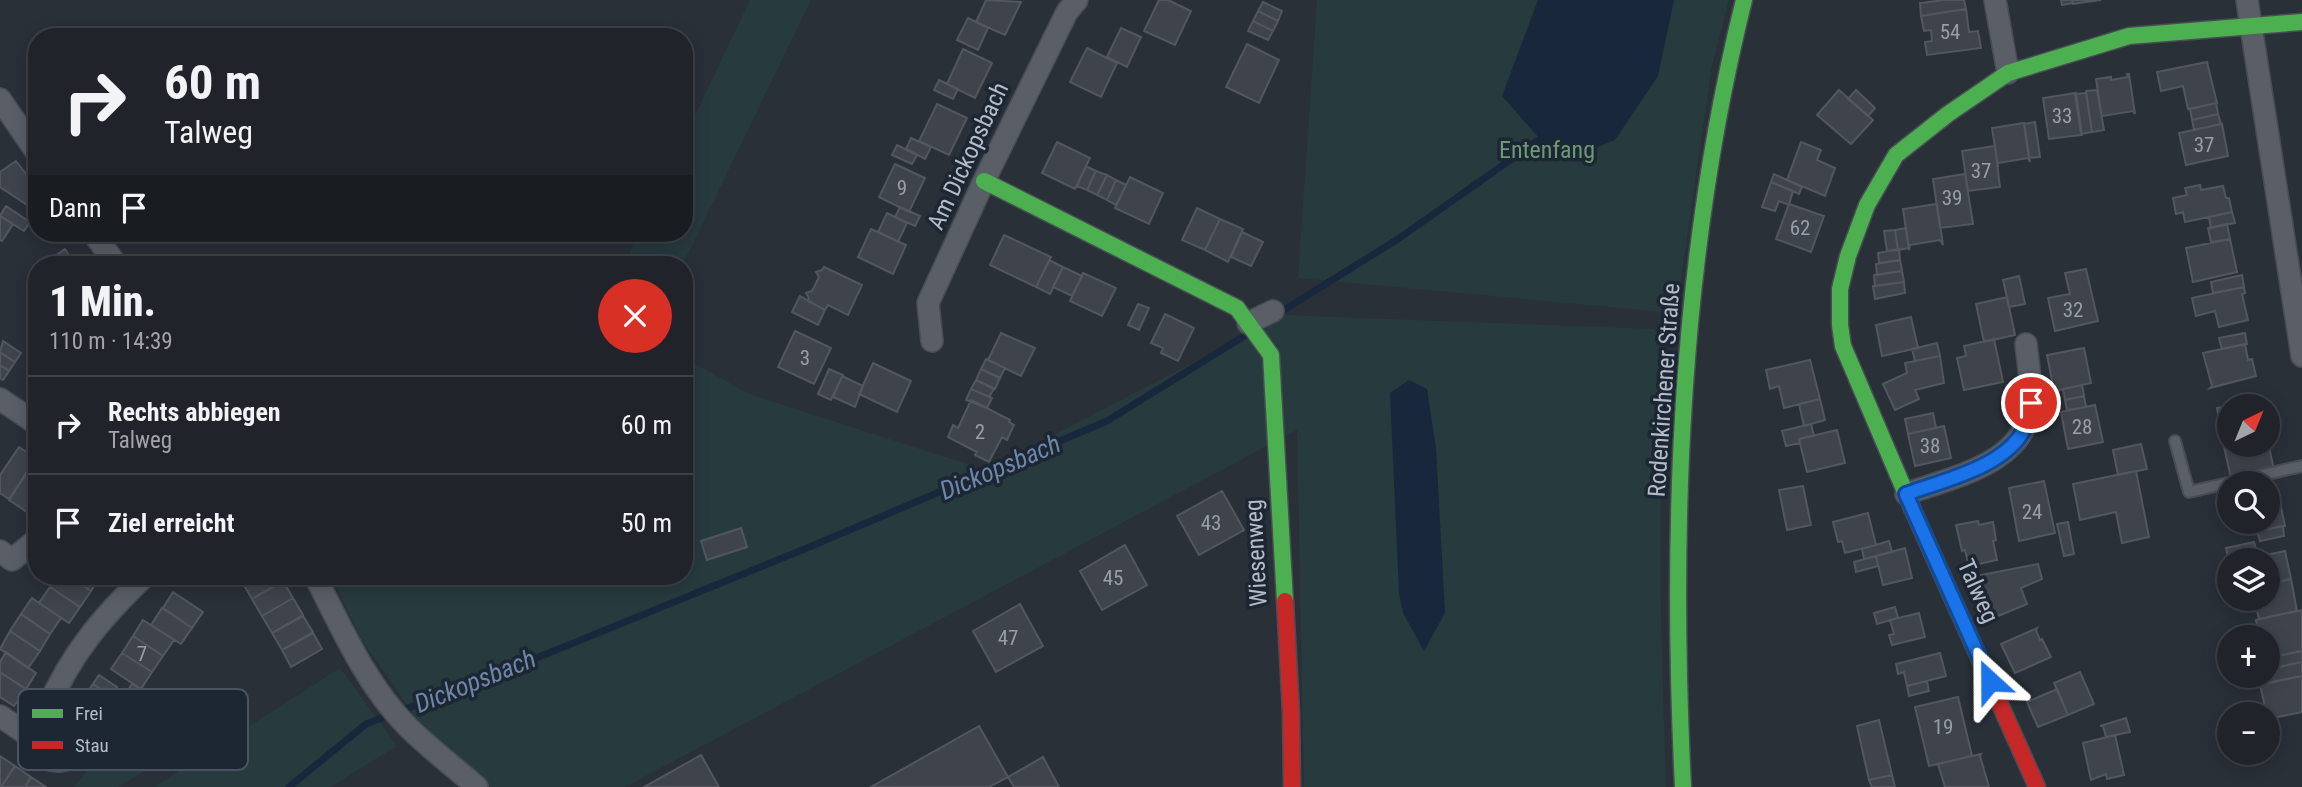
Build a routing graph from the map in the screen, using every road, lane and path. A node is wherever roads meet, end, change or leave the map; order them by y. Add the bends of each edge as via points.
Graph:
1 (1077, 0) edge
2 (1744, 0) edge
3 (1995, 0) edge
4 (2247, 0) edge
5 (2302, 22) edge
6 (2251, 25) junction
7 (2008, 73) junction
8 (0, 99) edge
9 (28, 140) edge
10 (984, 181) junction
11 (1273, 311) dead end
12 (1252, 328) junction
13 (932, 341) dead end
14 (2026, 344) dead end
15 (2302, 356) edge
16 (0, 399) edge
17 (28, 418) edge
18 (2175, 441) dead end
19 (2302, 466) edge
20 (1906, 494) junction
21 (28, 547) edge
22 (0, 551) edge
23 (136, 585) edge
24 (319, 585) edge
25 (55, 689) edge
26 (0, 716) edge
27 (18, 728) edge
28 (477, 787) edge
29 (1292, 787) edge
30 (1683, 787) edge
31 (2037, 787) edge

1 - 10 street, Am Dickopsbach
2 - 30 street, Rodenkirchener Straße via 1727,63 1686,367 1676,544
3 - 7 street
4 - 6 street
5 - 6 street, Talweg
6 - 7 street, Talweg via 2129,36
6 - 15 street
7 - 20 street, Talweg via 1896,155 1867,205 1840,289 1843,346
8 - 9 street
10 - 12 street, Wiesenweg via 1237,308
10 - 13 street, Am Dickopsbach via 928,303
11 - 12 street
12 - 29 street, Wiesenweg via 1271,355
14 - 20 street via 2031,403 2026,426 2010,449 1983,466
16 - 17 street
18 - 19 lane via 2189,492
20 - 31 street, Talweg
21 - 22 street via 12,560
23 - 25 street via 85,640
24 - 28 street via 384,698 407,726
26 - 27 street

